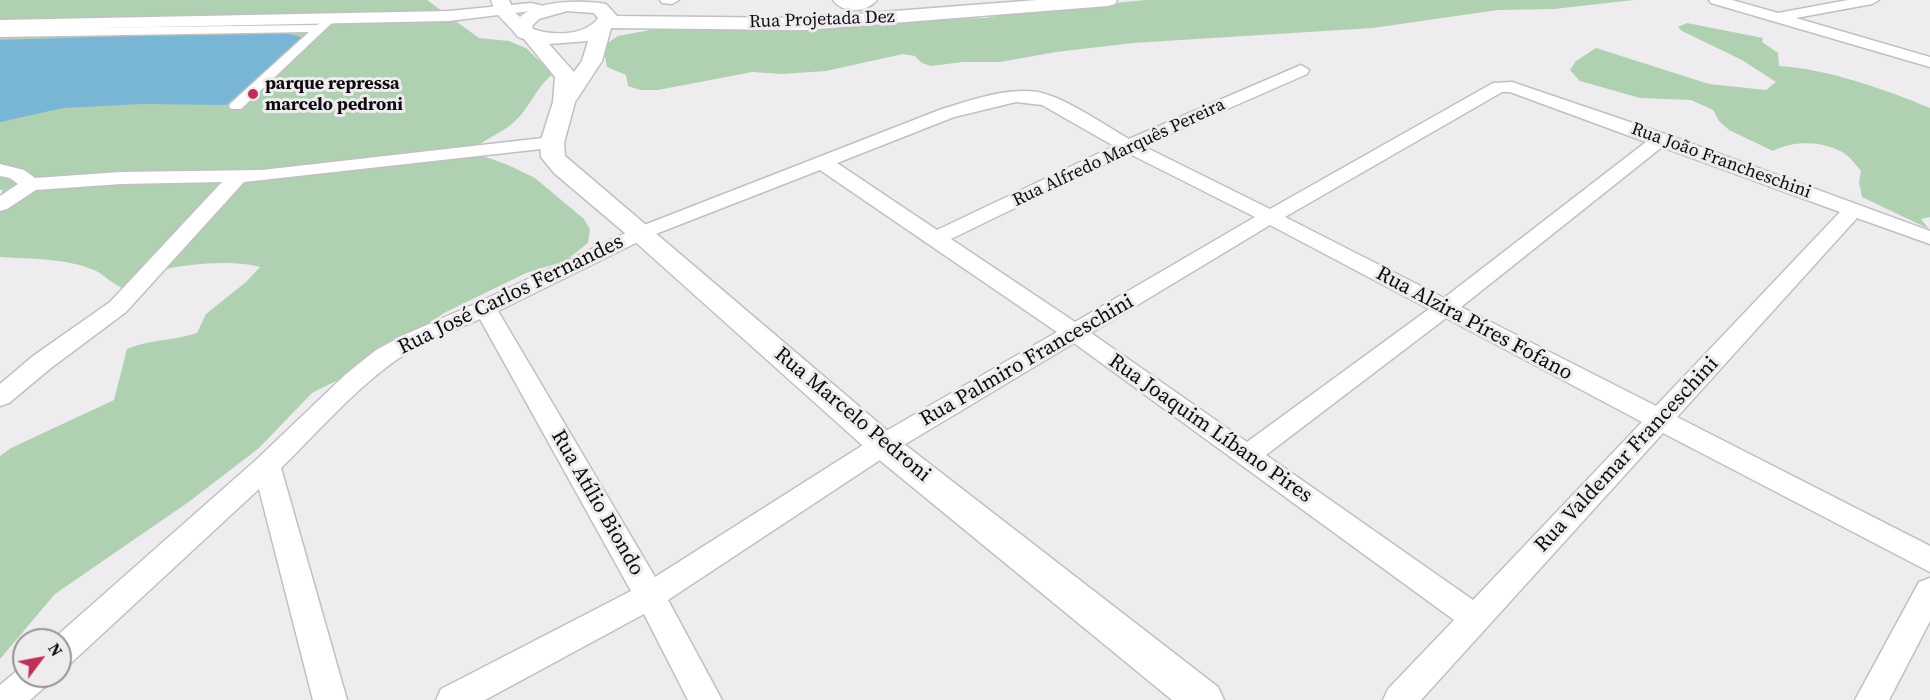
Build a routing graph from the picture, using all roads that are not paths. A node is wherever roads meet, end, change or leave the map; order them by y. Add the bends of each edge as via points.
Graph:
1 (667, 0) edge
2 (672, 0) edge
3 (840, 0) edge
4 (870, 0) edge
5 (1108, 0) edge
6 (1716, 0) edge
7 (1872, 0) edge
8 (554, 4) edge
9 (604, 15) edge
10 (1776, 18) junction
11 (330, 19) junction
12 (513, 19) edge
13 (0, 25) edge
14 (0, 33) edge
15 (1930, 62) edge
16 (1301, 70) dead end
17 (1512, 87) joint
18 (1016, 98) joint
19 (564, 102) junction
20 (1661, 139) junction
21 (552, 143) junction
22 (1128, 146) junction
23 (822, 162) junction
24 (0, 170) edge
25 (238, 176) junction
26 (31, 184) junction
27 (0, 205) edge
28 (1854, 209) junction
29 (1270, 217) junction
30 (641, 233) junction
31 (937, 238) junction
32 (1930, 238) edge
33 (485, 308) junction
34 (1444, 309) junction
35 (1075, 333) junction
36 (0, 397) edge
37 (1659, 421) junction
38 (883, 445) junction
39 (1247, 455) junction
40 (267, 466) junction
41 (1930, 560) edge
42 (1930, 591) edge
43 (650, 596) junction
44 (1475, 618) junction
45 (72, 641) edge
46 (20, 688) edge
47 (7, 700) edge
48 (330, 700) edge
49 (453, 700) edge
50 (705, 700) edge
51 (1203, 700) edge
52 (1400, 700) edge
53 (1872, 700) edge

1 - 2 street
3 - 4 street via 854,6
5 - 9 street, Rua Projetada Dez via 804,24
6 - 10 street
7 - 10 street
8 - 9 street via 590,6
8 - 12 street
9 - 12 street via 593,32 568,39
9 - 19 street via 592,61
10 - 15 street
11 - 12 street
11 - 13 street
11 - 14 street via 236,106 320,28
12 - 19 street via 566,76
16 - 22 street, Rua Alfredo Marquês Pereira
17 - 20 street, Rua João Francheschini
17 - 29 street, Rua Palmiro Franceschini via 1499,87
18 - 22 street, Rua Alzira Píres Fofano via 1048,101
18 - 23 street, Rua José Carlos Fernandes via 948,113
19 - 21 street
20 - 28 street, Rua João Francheschini
20 - 34 street
21 - 25 street
21 - 30 street, Rua Marcelo Pedroni via 553,157 562,168
22 - 29 street, Rua Alzira Píres Fofano
22 - 31 street, Rua Alfredo Marquês Pereira
23 - 30 street, Rua José Carlos Fernandes
23 - 31 street, Rua Joaquim Líbano Pires
24 - 26 street via 17,174
25 - 26 street
25 - 36 street via 118,307
26 - 27 street
28 - 32 street, Rua João Francheschini
28 - 37 street, Rua Valdemar Franceschini
29 - 34 street, Rua Alzira Píres Fofano
29 - 35 street, Rua Palmiro Franceschini
30 - 33 street, Rua José Carlos Fernandes
30 - 38 street, Rua Marcelo Pedroni
31 - 35 street, Rua Joaquim Líbano Pires
33 - 40 street, Rua José Carlos Fernandes via 412,340 386,356 355,380
33 - 43 street, Rua Atílio Biondo
34 - 37 street, Rua Alzira Píres Fofano
34 - 39 street
35 - 38 street, Rua Palmiro Franceschini
35 - 39 street, Rua Joaquim Líbano Pires
37 - 41 street, Rua Alzira Píres Fofano
37 - 44 street, Rua Valdemar Franceschini
38 - 43 street, Rua Palmiro Franceschini
38 - 51 street, Rua Marcelo Pedroni
39 - 44 street, Rua Joaquim Líbano Pires
40 - 45 street, Rua José Carlos Fernandes
40 - 48 street
42 - 53 street
43 - 49 street, Rua Palmiro Franceschini
43 - 50 street, Rua Atílio Biondo
44 - 52 street, Rua Valdemar Franceschini
46 - 47 street

